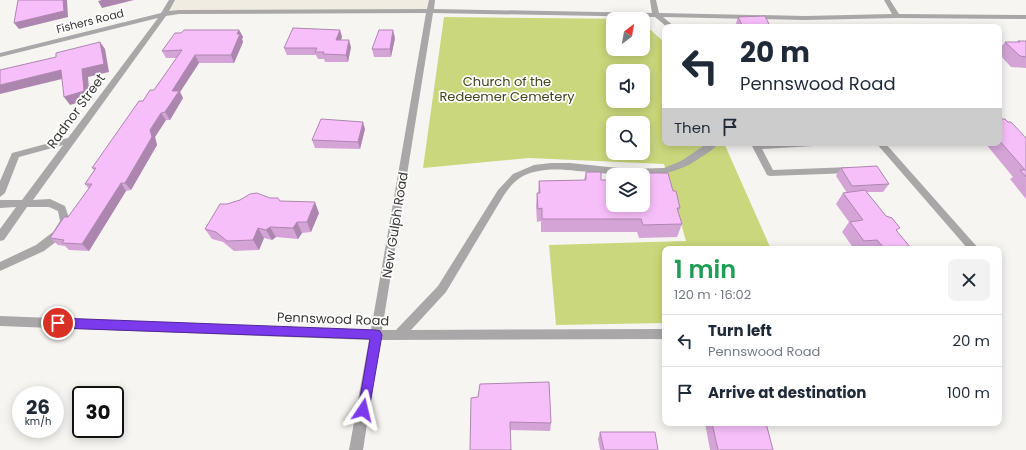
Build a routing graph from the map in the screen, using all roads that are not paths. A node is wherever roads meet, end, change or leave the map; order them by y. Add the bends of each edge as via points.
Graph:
1 (172, 0) edge
2 (432, 0) edge
3 (653, 0) edge
4 (887, 0) edge
5 (430, 11) junction
6 (164, 14) junction
7 (656, 15) junction
8 (897, 16) junction
9 (1026, 17) edge
10 (805, 18) junction
11 (667, 24) edge
12 (808, 24) edge
13 (0, 55) edge
14 (71, 140) junction
15 (710, 146) edge
16 (756, 146) edge
17 (883, 146) edge
18 (862, 170) edge
19 (0, 192) edge
20 (0, 204) edge
21 (25, 204) junction
22 (0, 237) edge
23 (971, 246) edge
24 (0, 268) edge
25 (0, 321) edge
26 (662, 334) edge
27 (376, 335) junction
28 (399, 335) junction
29 (356, 450) edge

1 - 6 street, Radnor Street
2 - 5 street, New Gulph Road
3 - 7 street
4 - 8 street
5 - 6 street, Fishers Road
5 - 7 street, Fishers Road
5 - 27 street, New Gulph Road
6 - 13 street, Fishers Road
6 - 14 street, Radnor Street
7 - 10 street, Fishers Road
7 - 11 street
8 - 9 street, Fishers Road
8 - 10 street, Fishers Road
10 - 12 street
14 - 19 street via 15,155
14 - 21 street, Radnor Street
15 - 28 street via 687,163 665,171 640,174 551,166 534,168 518,174 499,196 442,289
16 - 18 street via 770,173
17 - 23 street
20 - 21 street
21 - 22 street, Radnor Street
21 - 24 street via 50,203 62,209 65,221 57,235 40,248
25 - 27 street, Pennswood Road
26 - 28 street, Pennswood Road
27 - 28 street, Pennswood Road
27 - 29 street, New Gulph Road

